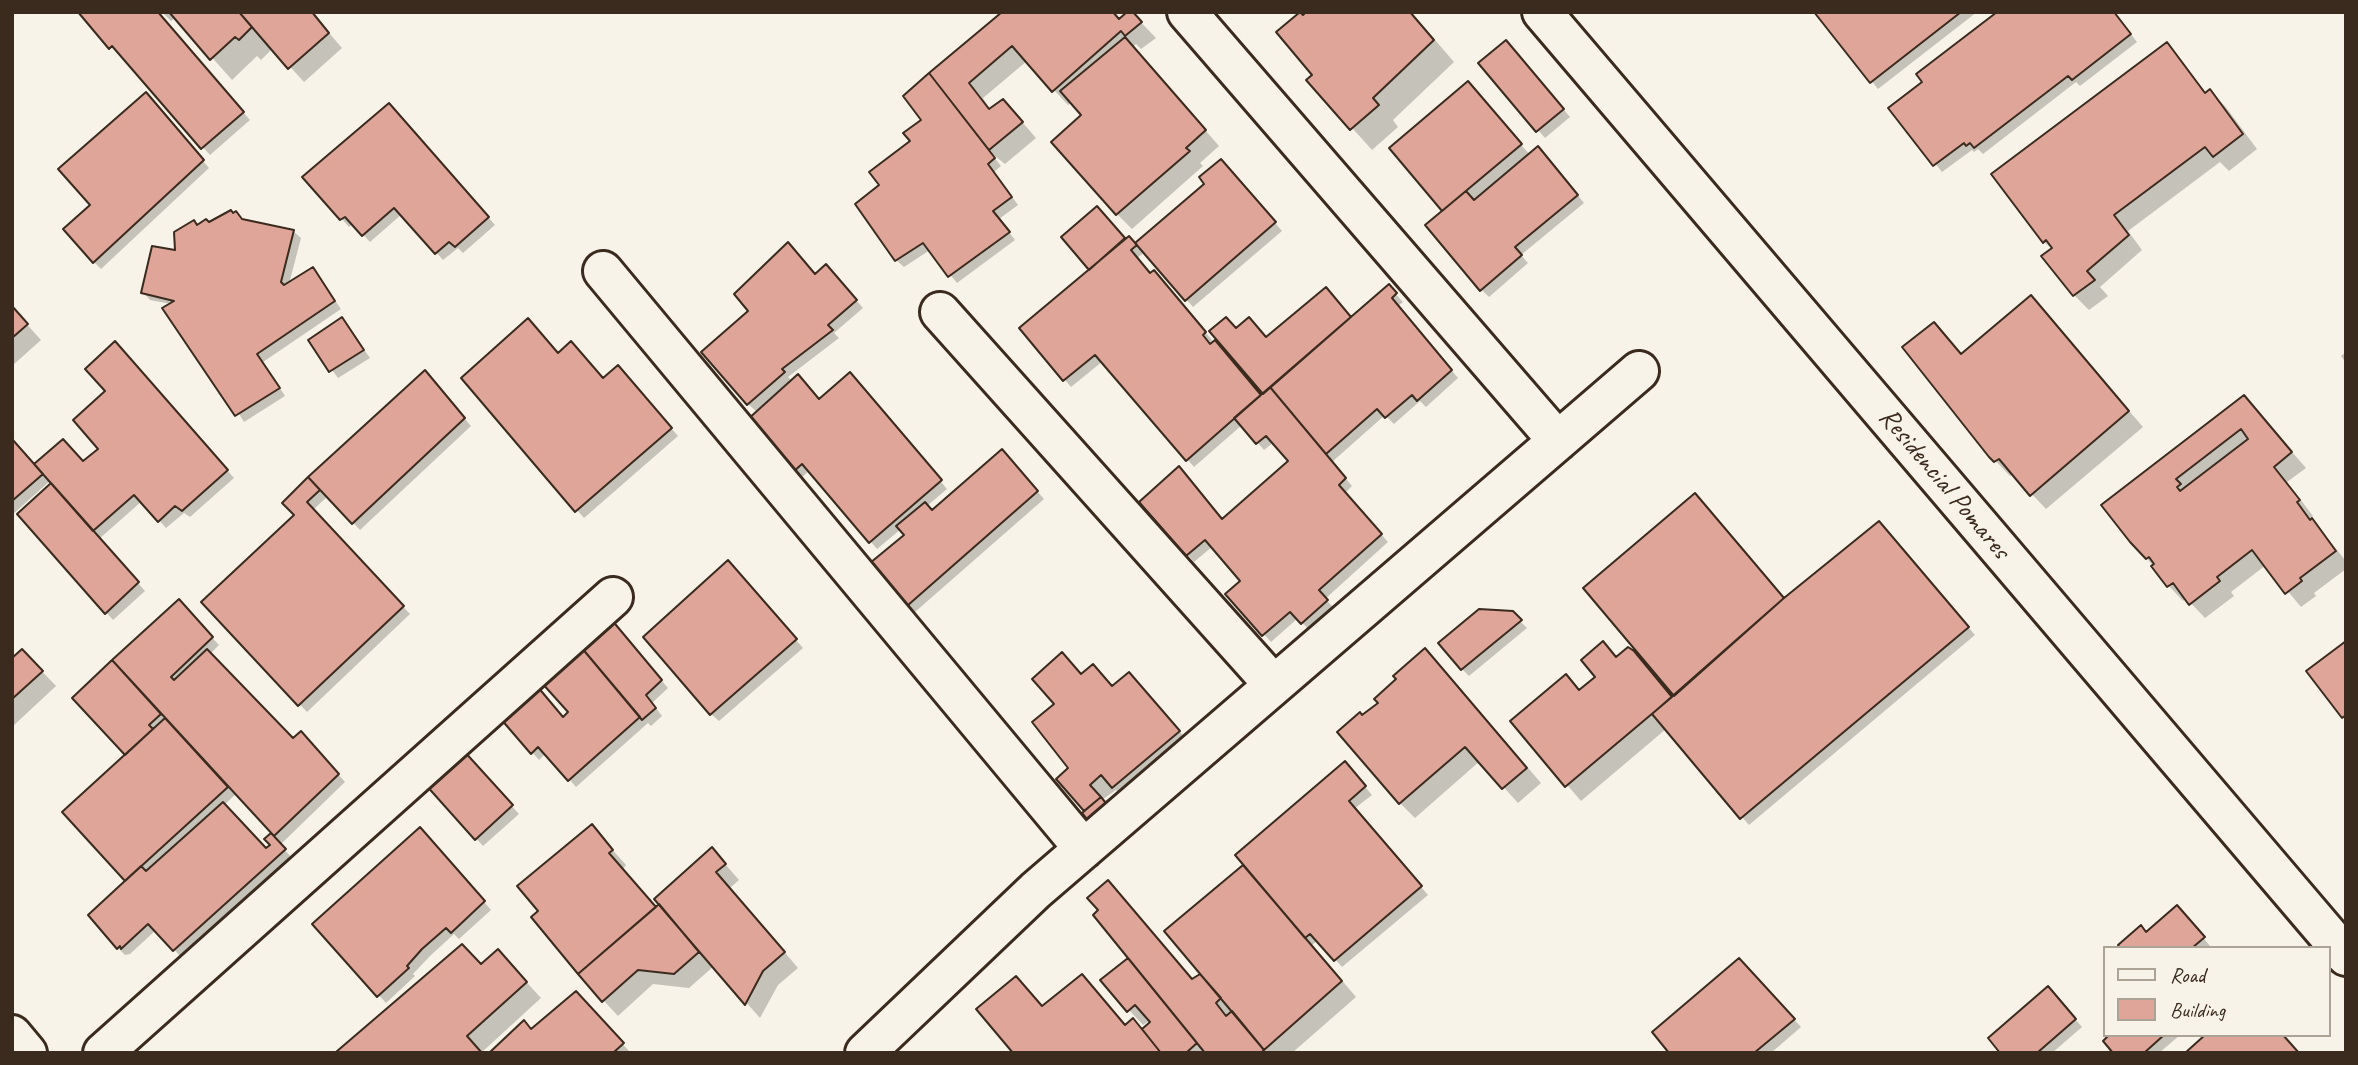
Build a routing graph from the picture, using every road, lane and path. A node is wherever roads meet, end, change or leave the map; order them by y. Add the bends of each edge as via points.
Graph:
1 (1187, 12) edge
2 (1542, 12) edge
3 (604, 271) dead end
4 (940, 312) dead end
5 (1639, 371) dead end
6 (1558, 441) junction
7 (613, 597) dead end
8 (1274, 685) junction
9 (1084, 849) junction
10 (2346, 956) edge
11 (12, 1035) edge
12 (27, 1053) edge
13 (103, 1053) edge
14 (865, 1053) edge

1 - 6 street
2 - 10 street, Residencial Pomares
3 - 9 street
4 - 8 street
5 - 6 street
6 - 8 street
7 - 13 street
8 - 9 street
9 - 14 street
11 - 12 street

